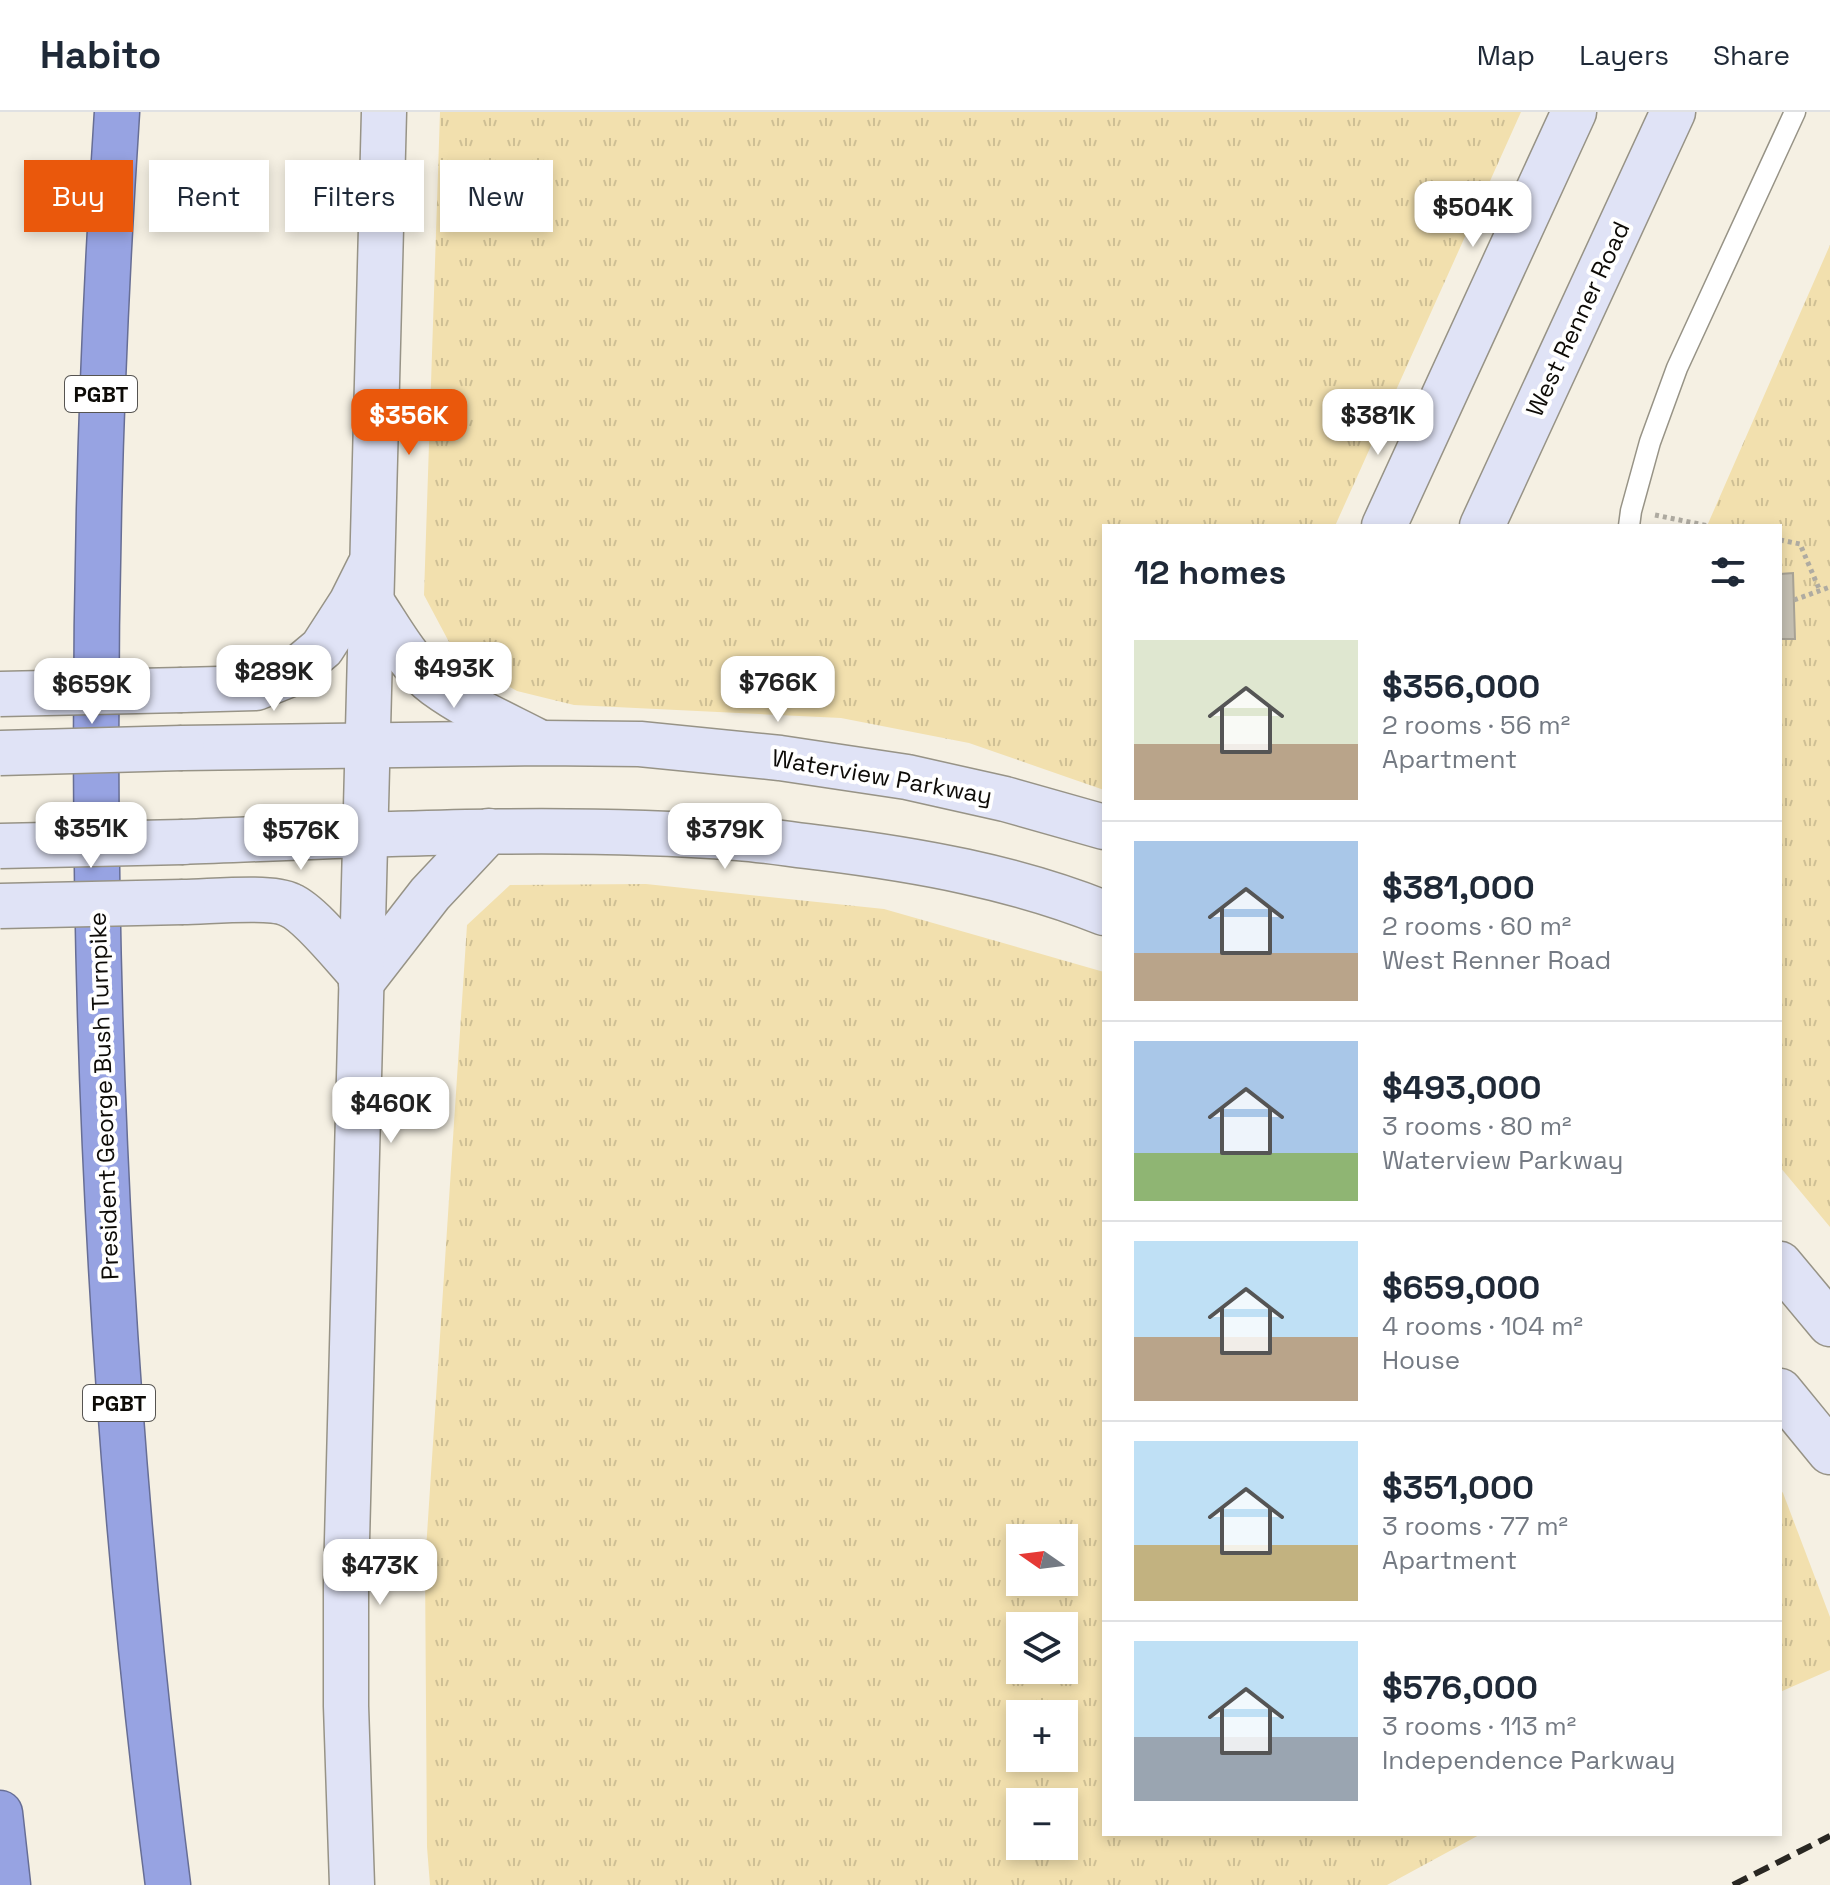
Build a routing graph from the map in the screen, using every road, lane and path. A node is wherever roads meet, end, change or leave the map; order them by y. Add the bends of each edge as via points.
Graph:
1 (117, 112) edge
2 (384, 112) edge
3 (1574, 112) edge
4 (1673, 112) edge
5 (1795, 112) edge
6 (1630, 518) edge
7 (1385, 524) edge
8 (1483, 524) edge
9 (1689, 524) edge
10 (1782, 540) edge
11 (372, 580) junction
12 (1830, 587) edge
13 (1820, 591) junction
14 (1794, 600) dead end
15 (0, 694) edge
16 (541, 743) junction
17 (368, 745) junction
18 (0, 753) edge
19 (1102, 826) edge
20 (489, 831) junction
21 (365, 835) junction
22 (0, 846) edge
23 (0, 906) edge
24 (1102, 912) edge
25 (362, 980) junction
26 (1782, 1266) edge
27 (1830, 1324) edge
28 (1782, 1393) edge
29 (1830, 1452) edge
30 (0, 1813) edge
31 (8, 1885) edge
32 (168, 1885) edge
33 (352, 1885) edge

1 - 32 highway, President George Bush Turnpike / PGBT via 97,547 99,1030 123,1458
2 - 11 main road
3 - 7 main road
4 - 8 main road, West Renner Road
5 - 6 lane via 1677,368
6 - 9 path
10 - 13 path via 1800,544
11 - 15 main road, bridge via 322,648 291,674 256,688
11 - 16 main road via 407,654 434,683
11 - 17 main road
12 - 13 path
13 - 14 path
16 - 17 main road, Waterview Parkway
16 - 19 main road, Waterview Parkway via 655,746 780,758 907,777
17 - 18 main road, Waterview Parkway, bridge
17 - 21 main road
20 - 21 main road
20 - 24 main road via 740,838 879,855 965,870
20 - 25 main road via 430,894
21 - 22 main road, bridge
21 - 25 main road
23 - 25 main road, bridge via 287,903 305,914
25 - 33 main road via 346,1579
26 - 27 main road
28 - 29 main road
30 - 31 highway

